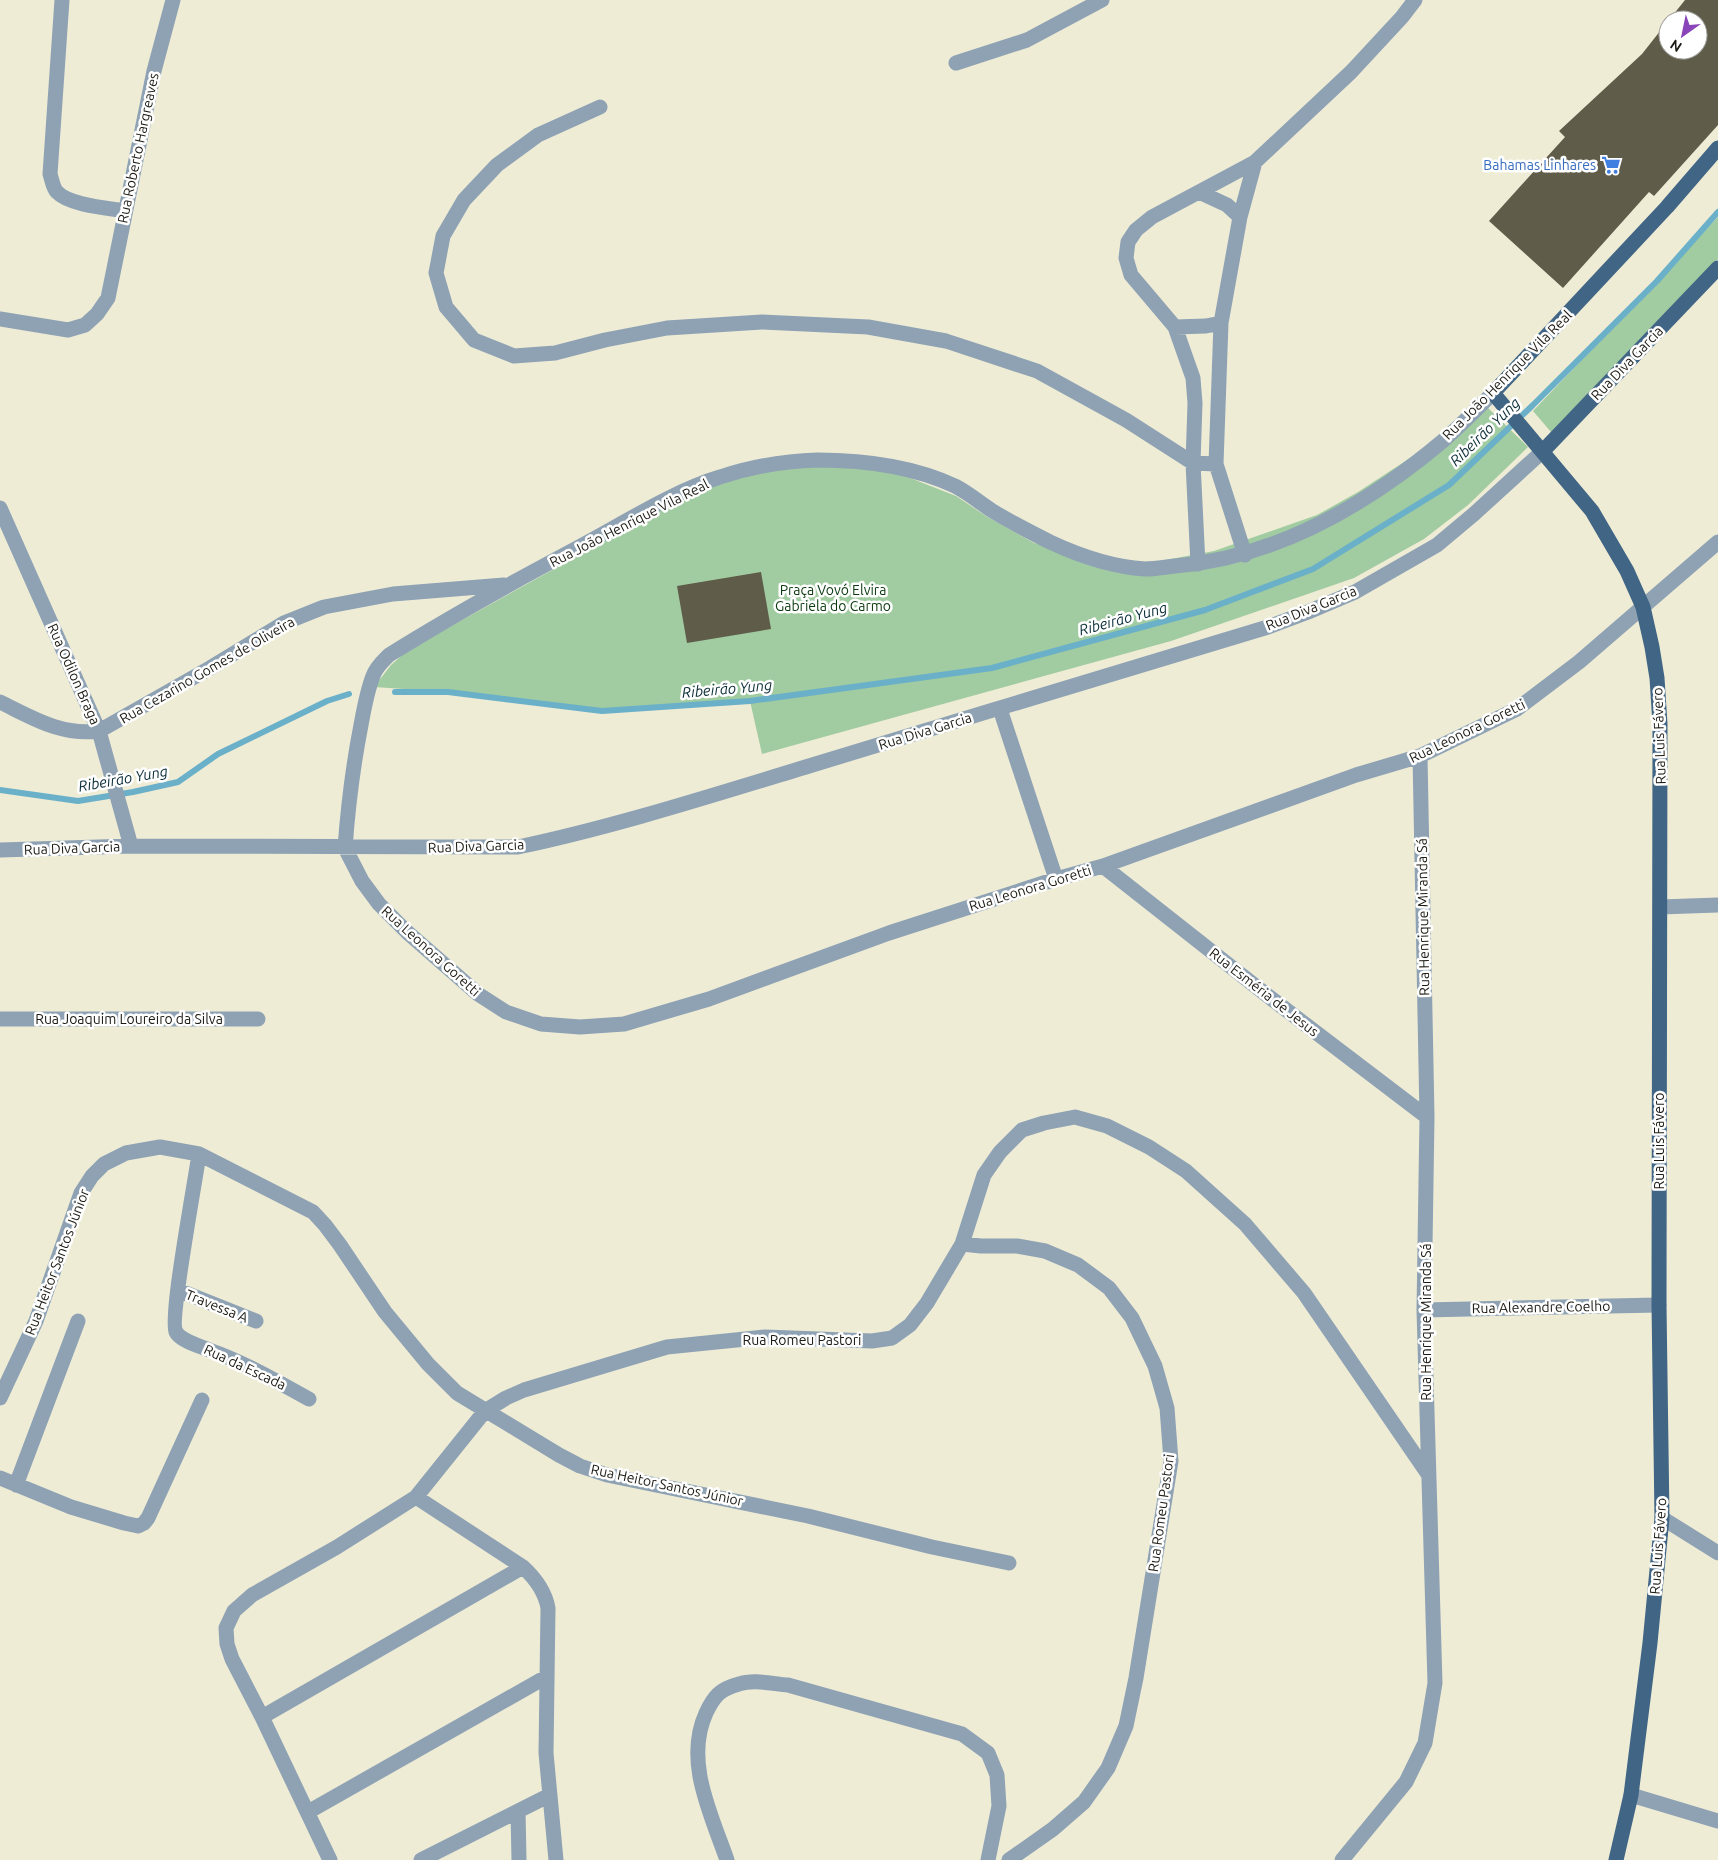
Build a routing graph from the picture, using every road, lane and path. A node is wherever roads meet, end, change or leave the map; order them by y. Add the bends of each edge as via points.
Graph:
1 (62, 0) edge
2 (172, 0) edge
3 (1102, 0) edge
4 (1415, 0) edge
5 (956, 63) dead end
6 (600, 106) dead end
7 (1718, 148) edge
8 (1255, 162) junction
9 (1199, 192) junction
10 (125, 211) junction
11 (1240, 217) junction
12 (1718, 268) edge
13 (0, 319) edge
14 (1221, 323) junction
15 (1175, 327) junction
16 (1497, 398) junction
17 (1543, 451) junction
18 (1193, 463) junction
19 (1216, 464) junction
20 (0, 508) edge
21 (1718, 542) edge
22 (1245, 555) junction
23 (1198, 564) junction
24 (508, 584) junction
25 (1643, 607) junction
26 (0, 702) edge
27 (1000, 709) junction
28 (99, 731) junction
29 (1420, 756) junction
30 (131, 846) junction
31 (345, 848) junction
32 (0, 850) edge
33 (1103, 866) junction
34 (1056, 879) junction
35 (1718, 905) edge
36 (1660, 907) junction
37 (0, 1019) edge
38 (258, 1019) dead end
39 (1427, 1117) junction
40 (199, 1154) junction
41 (962, 1244) junction
42 (178, 1290) junction
43 (1659, 1305) junction
44 (1424, 1310) junction
45 (78, 1321) dead end
46 (256, 1321) dead end
47 (0, 1398) edge
48 (309, 1399) dead end
49 (202, 1400) dead end
50 (485, 1412) junction
51 (1428, 1474) junction
52 (0, 1478) edge
53 (16, 1485) junction
54 (416, 1497) junction
55 (1662, 1518) junction
56 (1718, 1553) edge
57 (1009, 1563) dead end
58 (524, 1567) junction
59 (546, 1677) junction
60 (262, 1717) junction
61 (550, 1795) junction
62 (1631, 1795) junction
63 (518, 1811) junction
64 (308, 1812) junction
65 (1718, 1821) edge
66 (330, 1860) edge
67 (421, 1860) edge
68 (519, 1860) edge
69 (556, 1860) edge
70 (728, 1860) edge
71 (988, 1860) edge
72 (1009, 1860) edge
73 (1342, 1860) edge
74 (1616, 1860) edge

1 - 10 street via 50,174 53,185 56,192 68,199
2 - 10 street, Rua Roberto Hargreaves
3 - 5 street via 1027,40
4 - 8 street via 1351,72
6 - 18 street via 538,135 497,165 464,200 443,236 436,273 446,308 474,340 514,356 555,353 667,328 762,322 878,329 946,340 1037,371 1126,420
7 - 16 main road, Rua João Henrique Vila Real
8 - 9 street
8 - 11 street
9 - 11 street via 1227,205
9 - 15 street via 1152,217 1136,230 1128,242 1126,258 1131,275
10 - 13 street, Rua Roberto Hargreaves via 108,298 85,325 68,330
11 - 14 street
12 - 17 main road, Rua Diva Garcia
14 - 15 street
14 - 19 street
15 - 18 street via 1193,378
16 - 17 main road, Rua Luis Fávero
16 - 22 street, Rua João Henrique Vila Real via 1383,487 1324,521
17 - 25 main road, Rua Luis Fávero via 1592,510 1627,571
17 - 27 street, Rua Diva Garcia via 1437,545 1356,592 1268,627
18 - 19 street
18 - 23 street
19 - 22 street
20 - 28 street, Rua Odilon Braga
21 - 25 street, Rua Leonora Goretti
22 - 23 street, Rua João Henrique Vila Real
23 - 24 street, Rua João Henrique Vila Real via 1144,568 1094,560 1015,525 958,487 932,477 872,462 814,460 772,465 720,477 680,493
24 - 28 street, Rua Cezarino Gomes de Oliveira via 393,594 324,607 284,623
24 - 31 street, Rua João Henrique Vila Real via 398,650 379,665 365,702 348,796
25 - 29 street, Rua Leonora Goretti via 1517,709
25 - 36 main road, Rua Luis Fávero via 1654,655 1660,724
26 - 28 street, Rua Cezarino Gomes de Oliveira via 68,731
27 - 31 street, Rua Diva Garcia via 655,813 518,847
27 - 34 street
28 - 30 street, Rua Odilon Braga
29 - 33 street, Rua Leonora Goretti via 1356,775
29 - 39 street, Rua Henrique Miranda Sá
30 - 31 street, Rua Diva Garcia
30 - 32 street, Rua Diva Garcia
31 - 34 street, Rua Leonora Goretti via 362,881 380,904 406,932 478,994 506,1012 541,1024 580,1027 624,1024 709,999 889,933
33 - 34 street, Rua Leonora Goretti
33 - 39 street, Rua Esméria de Jesus
35 - 36 street
36 - 43 main road, Rua Luis Fávero
37 - 38 street, Rua Joaquim Loureiro da Silva
39 - 44 street, Rua Henrique Miranda Sá
40 - 42 street
40 - 47 street, Rua Heitor Santos Júnior via 160,1147 126,1153 104,1164 92,1176 81,1194 36,1321
40 - 50 street, Rua Heitor Santos Júnior via 312,1212 325,1224 385,1312 428,1364 457,1393
41 - 50 street, Rua Romeu Pastori via 927,1303 910,1324 892,1338 872,1341 765,1337 668,1348 524,1390
41 - 51 street, Rua Romeu Pastori via 984,1174 1022,1130 1074,1117 1107,1126 1186,1172 1245,1224 1304,1293
41 - 72 street, Rua Romeu Pastori via 1017,1246 1045,1251 1078,1265 1109,1288 1132,1318 1155,1366 1167,1408 1170,1434 1172,1461 1126,1726 1108,1768 1084,1802
42 - 46 street, Travessa A
42 - 48 street, Rua da Escada via 174,1326 181,1337 251,1366
43 - 44 street, Rua Alexandre Coelho
43 - 55 main road, Rua Luis Fávero
44 - 51 street, Rua Henrique Miranda Sá
45 - 53 street
49 - 53 street via 152,1510 144,1523 138,1526 71,1507
50 - 54 street, Rua Romeu Pastori
50 - 57 street, Rua Heitor Santos Júnior via 580,1466 607,1475 808,1516
51 - 73 street, Rua Henrique Miranda Sá via 1435,1683 1425,1743 1406,1782
52 - 53 street
54 - 58 street
54 - 60 street, Rua Romeu Pastori via 252,1595 234,1610 226,1628 227,1644
55 - 56 street
55 - 62 main road, Rua Luis Fávero
58 - 59 street via 546,1597
58 - 60 street
59 - 61 street via 546,1753
59 - 64 street
60 - 64 street, Rua Romeu Pastori
61 - 63 street
61 - 69 street
62 - 65 street
62 - 74 main road, Rua Luis Fávero
63 - 67 street
63 - 68 street
64 - 66 street, Rua Romeu Pastori
70 - 71 street via 705,1799 698,1767 698,1742 712,1699 740,1683 759,1682 788,1685 962,1734 988,1753 997,1775 999,1806

